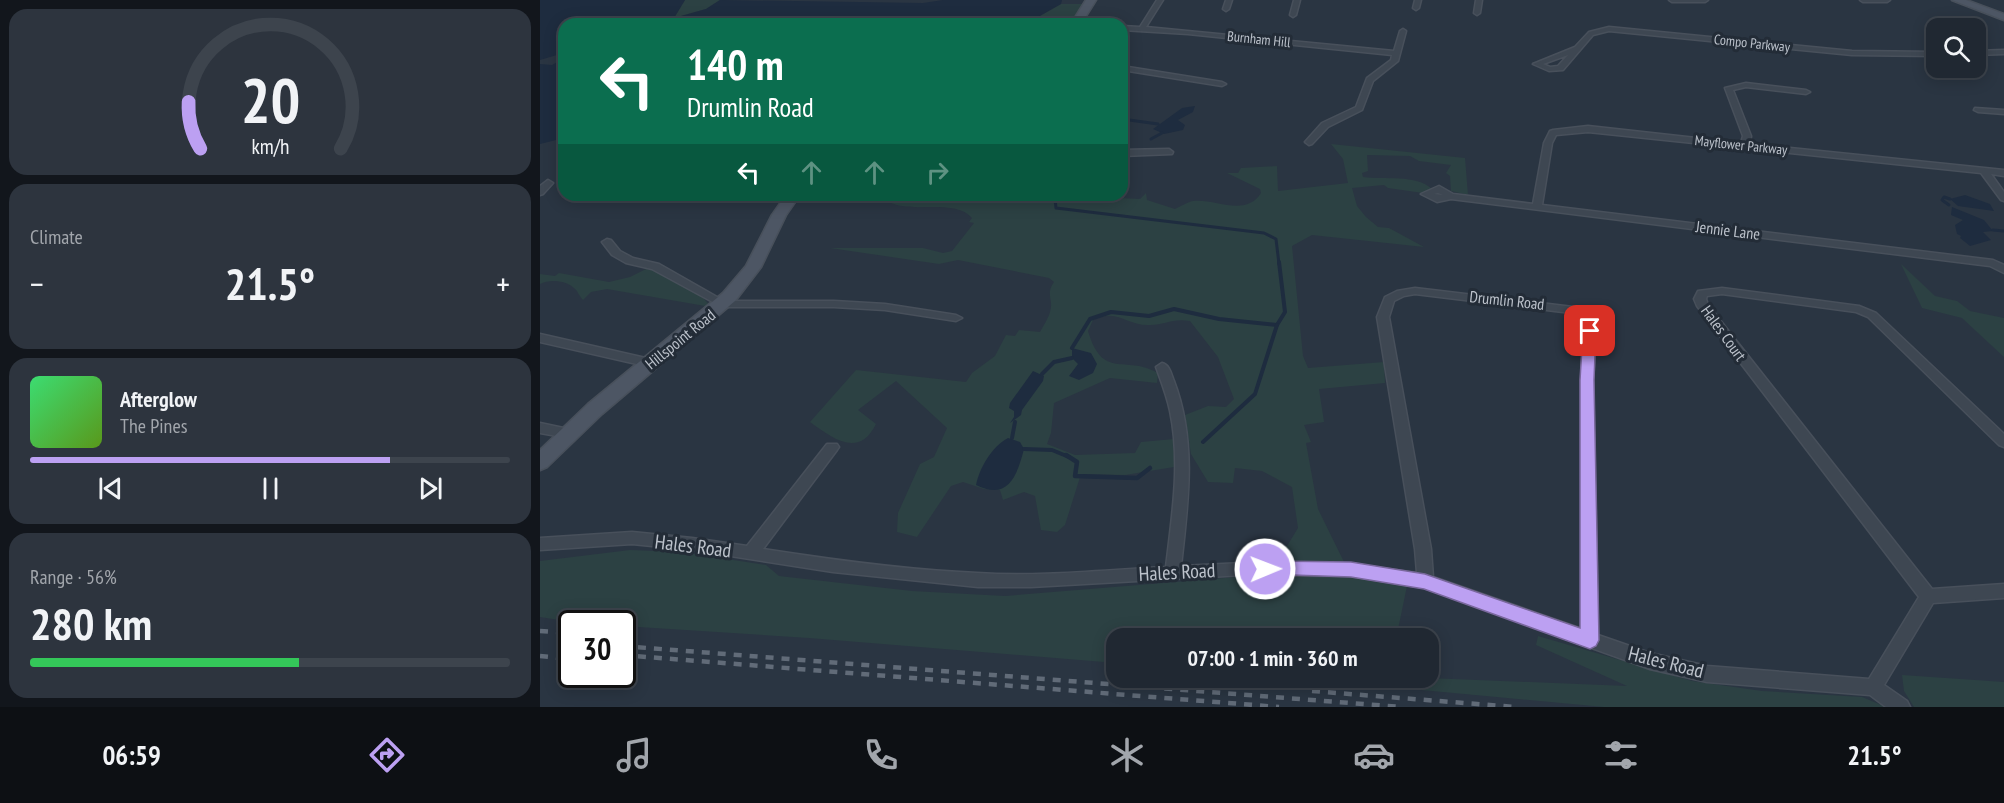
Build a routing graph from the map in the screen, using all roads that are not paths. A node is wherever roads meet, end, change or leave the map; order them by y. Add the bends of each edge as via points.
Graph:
1 (1091, 0) edge
2 (1160, 0) edge
3 (1229, 0) edge
4 (1297, 0) edge
5 (1418, 0) edge
6 (1479, 0) edge
7 (1672, 0) edge
8 (1705, 0) edge
9 (1863, 0) edge
10 (1887, 0) edge
11 (1957, 0) edge
12 (1416, 8) dead end
13 (1226, 9) dead end
14 (1477, 13) dead end
15 (1293, 15) dead end
16 (2004, 17) edge
17 (1080, 18) edge
18 (1128, 28) edge
19 (1142, 29) junction
20 (1403, 31) dead end
21 (1576, 49) junction
22 (1986, 52) edge
23 (2004, 52) edge
24 (1397, 53) junction
25 (1926, 54) edge
26 (1128, 69) edge
27 (1222, 84) dead end
28 (1806, 92) dead end
29 (1978, 110) dead end
30 (2004, 112) edge
31 (1747, 135) junction
32 (1309, 142) dead end
33 (1745, 146) junction
34 (1765, 148) junction
35 (1169, 152) dead end
36 (1128, 153) edge
37 (1984, 171) junction
38 (2004, 173) edge
39 (548, 183) dead end
40 (540, 192) edge
41 (1451, 196) dead end
42 (2004, 198) edge
43 (788, 201) edge
44 (1537, 206) junction
45 (608, 242) dead end
46 (2004, 256) edge
47 (1993, 263) junction
48 (2004, 270) edge
49 (722, 304) junction
50 (956, 318) dead end
51 (540, 338) edge
52 (650, 363) junction
53 (1162, 367) dead end
54 (540, 429) edge
55 (568, 433) junction
56 (2004, 442) edge
57 (832, 447) dead end
58 (540, 462) edge
59 (540, 544) edge
60 (751, 553) junction
61 (1173, 572) junction
62 (1425, 581) junction
63 (2004, 591) edge
64 (1928, 596) junction
65 (1590, 640) junction
66 (1873, 687) junction
67 (1901, 707) edge

1 - 17 street
2 - 19 street
3 - 13 street
4 - 15 street
5 - 12 street
6 - 14 street
7 - 8 street
9 - 10 street
11 - 16 street
18 - 19 street, Burnham Hill
19 - 24 street, Burnham Hill
20 - 24 street
21 - 21 street, Compo Parkway via 1558,69 1536,64
21 - 25 street, Compo Parkway via 1591,33 1609,29 1852,53
22 - 23 street
24 - 32 street via 1389,66 1370,80 1359,108 1325,125
26 - 27 street
28 - 31 street via 1746,85 1729,88
29 - 30 street
31 - 33 street
31 - 34 street
33 - 34 street, Mayflower Parkway
33 - 44 street, Mayflower Parkway via 1588,129 1553,133
34 - 37 street, Mayflower Parkway
35 - 36 street
37 - 38 street, Mayflower Parkway
37 - 42 street
39 - 40 street
41 - 44 street, Jennie Lane
43 - 49 street, Hillspoint Road via 753,267
44 - 47 street, Jennie Lane
45 - 49 street via 627,259 655,266
46 - 47 street
47 - 48 street, Jennie Lane
49 - 50 street via 885,307
49 - 52 street, Hillspoint Road
51 - 52 street
52 - 55 street, Hillspoint Road
53 - 61 street via 1177,410 1180,434 1180,503
54 - 55 street
55 - 58 street, Hillspoint Road
56 - 64 street, Hales Court via 1872,315 1859,309 1722,291 1702,293 1700,299 1710,315
57 - 60 street
59 - 60 street, Hales Road via 632,538
60 - 61 street, Hales Road via 833,566 978,580
61 - 62 street, Hales Road via 1307,568
62 - 65 street, Hales Road
62 - 65 street, Drumlin Road via 1423,549 1383,317 1389,299 1415,291 1573,310 1584,315 1590,331
63 - 64 street
64 - 66 street
65 - 66 street, Hales Road via 1650,661 1707,674
66 - 67 street

